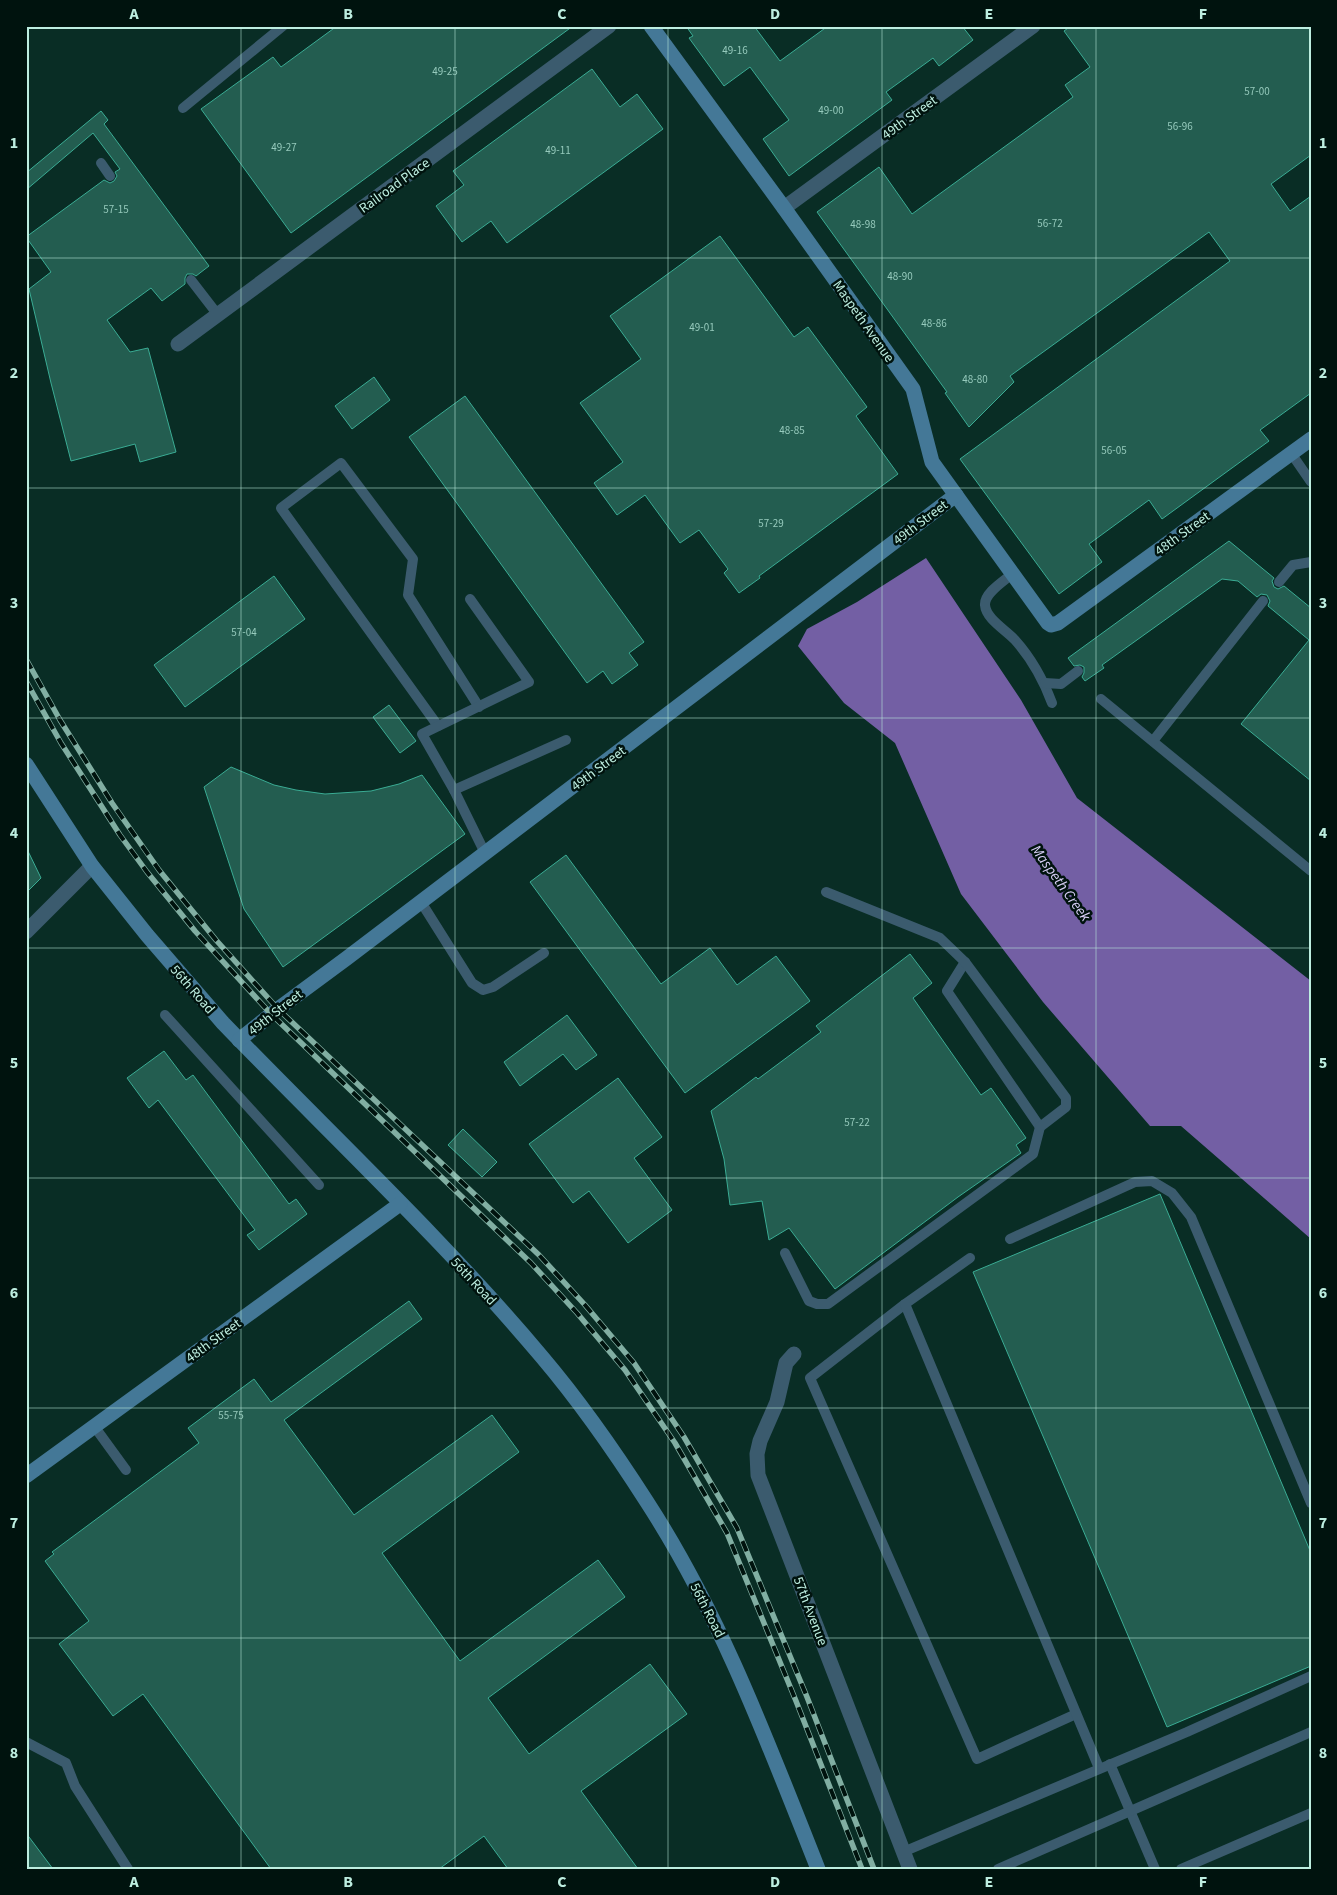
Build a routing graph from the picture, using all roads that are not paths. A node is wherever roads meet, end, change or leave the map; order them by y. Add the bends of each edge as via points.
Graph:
1 (283, 26) edge
2 (609, 26) edge
3 (651, 26) edge
4 (1033, 26) edge
5 (183, 108) dead end
6 (101, 164) dead end
7 (110, 176) dead end
8 (784, 208) junction
9 (191, 280) dead end
10 (218, 315) junction
11 (178, 344) dead end
12 (1311, 439) edge
13 (1291, 453) junction
14 (1311, 482) edge
15 (956, 495) junction
16 (1311, 562) edge
17 (1012, 574) junction
18 (1279, 582) dead end
19 (470, 599) dead end
20 (1263, 602) dead end
21 (1053, 625) joint
22 (1078, 671) dead end
23 (1045, 683) junction
24 (1102, 699) dead end
25 (1052, 702) dead end
26 (479, 707) junction
27 (438, 726) junction
28 (566, 740) dead end
29 (1153, 741) junction
30 (26, 764) edge
31 (454, 790) junction
32 (485, 853) junction
33 (92, 866) junction
34 (1311, 871) edge
35 (826, 892) dead end
36 (421, 902) junction
37 (26, 932) edge
38 (544, 953) dead end
39 (965, 962) junction
40 (165, 1015) dead end
41 (240, 1040) junction
42 (1040, 1127) junction
43 (319, 1185) dead end
44 (400, 1204) junction
45 (1010, 1240) dead end
46 (785, 1253) dead end
47 (970, 1258) dead end
48 (905, 1304) junction
49 (794, 1354) dead end
50 (94, 1426) junction
51 (126, 1470) dead end
52 (26, 1476) edge
53 (1311, 1502) edge
54 (1311, 1676) edge
55 (1076, 1714) junction
56 (1311, 1732) edge
57 (26, 1742) edge
58 (1110, 1764) junction
59 (1099, 1768) junction
60 (1130, 1810) junction
61 (1311, 1813) edge
62 (904, 1852) junction
63 (128, 1869) edge
64 (818, 1869) edge
65 (910, 1869) edge
66 (998, 1869) edge
67 (1155, 1869) edge
68 (1181, 1869) edge

1 - 5 lane
2 - 10 street, Railroad Place
3 - 8 main road, Maspeth Avenue
4 - 8 street, 49th Street
6 - 7 lane
8 - 15 main road, Maspeth Avenue via 913,389 932,462
9 - 10 lane
10 - 11 street, Railroad Place
12 - 13 main road, 48th Street
13 - 14 lane
13 - 21 main road, 48th Street
15 - 17 main road, Maspeth Avenue
15 - 32 main road, 49th Street
16 - 18 lane via 1293,565
17 - 21 main road, Maspeth Avenue via 1048,624
17 - 23 lane via 987,597 984,604 988,614 1015,640
19 - 26 lane via 529,682
20 - 29 lane
22 - 23 lane via 1061,684
23 - 25 lane
24 - 29 lane
26 - 27 lane
26 - 27 lane via 408,595 413,559 341,463 282,508
27 - 31 lane via 422,734
28 - 31 lane
29 - 34 lane
30 - 33 main road, 56th Road
31 - 32 lane
32 - 36 main road, 49th Street
33 - 37 street
33 - 41 main road, 56th Road via 181,975
35 - 39 lane via 940,938
36 - 38 lane via 472,983 483,990 493,987
36 - 41 main road, 49th Street
39 - 42 lane via 946,991
39 - 42 lane via 1066,1098 1066,1108
40 - 43 lane
41 - 44 main road, 56th Road
42 - 46 lane via 1033,1154 828,1304 809,1301
44 - 50 main road, 48th Street
44 - 64 main road, 56th Road via 488,1295 544,1359 599,1430 649,1504 730,1655 760,1721
45 - 53 lane via 1135,1182 1152,1181 1172,1193 1190,1217
47 - 48 lane
48 - 55 lane
48 - 55 lane via 810,1378 977,1759
49 - 62 street, 57th Avenue via 786,1363 777,1402 760,1441 758,1475
50 - 51 lane
50 - 52 main road, 48th Street
54 - 58 lane
55 - 59 lane
56 - 60 lane
57 - 63 lane via 66,1762 75,1786
58 - 59 lane
58 - 60 lane
59 - 62 lane
60 - 66 lane
60 - 67 lane
61 - 68 lane
62 - 65 street, 57th Avenue

